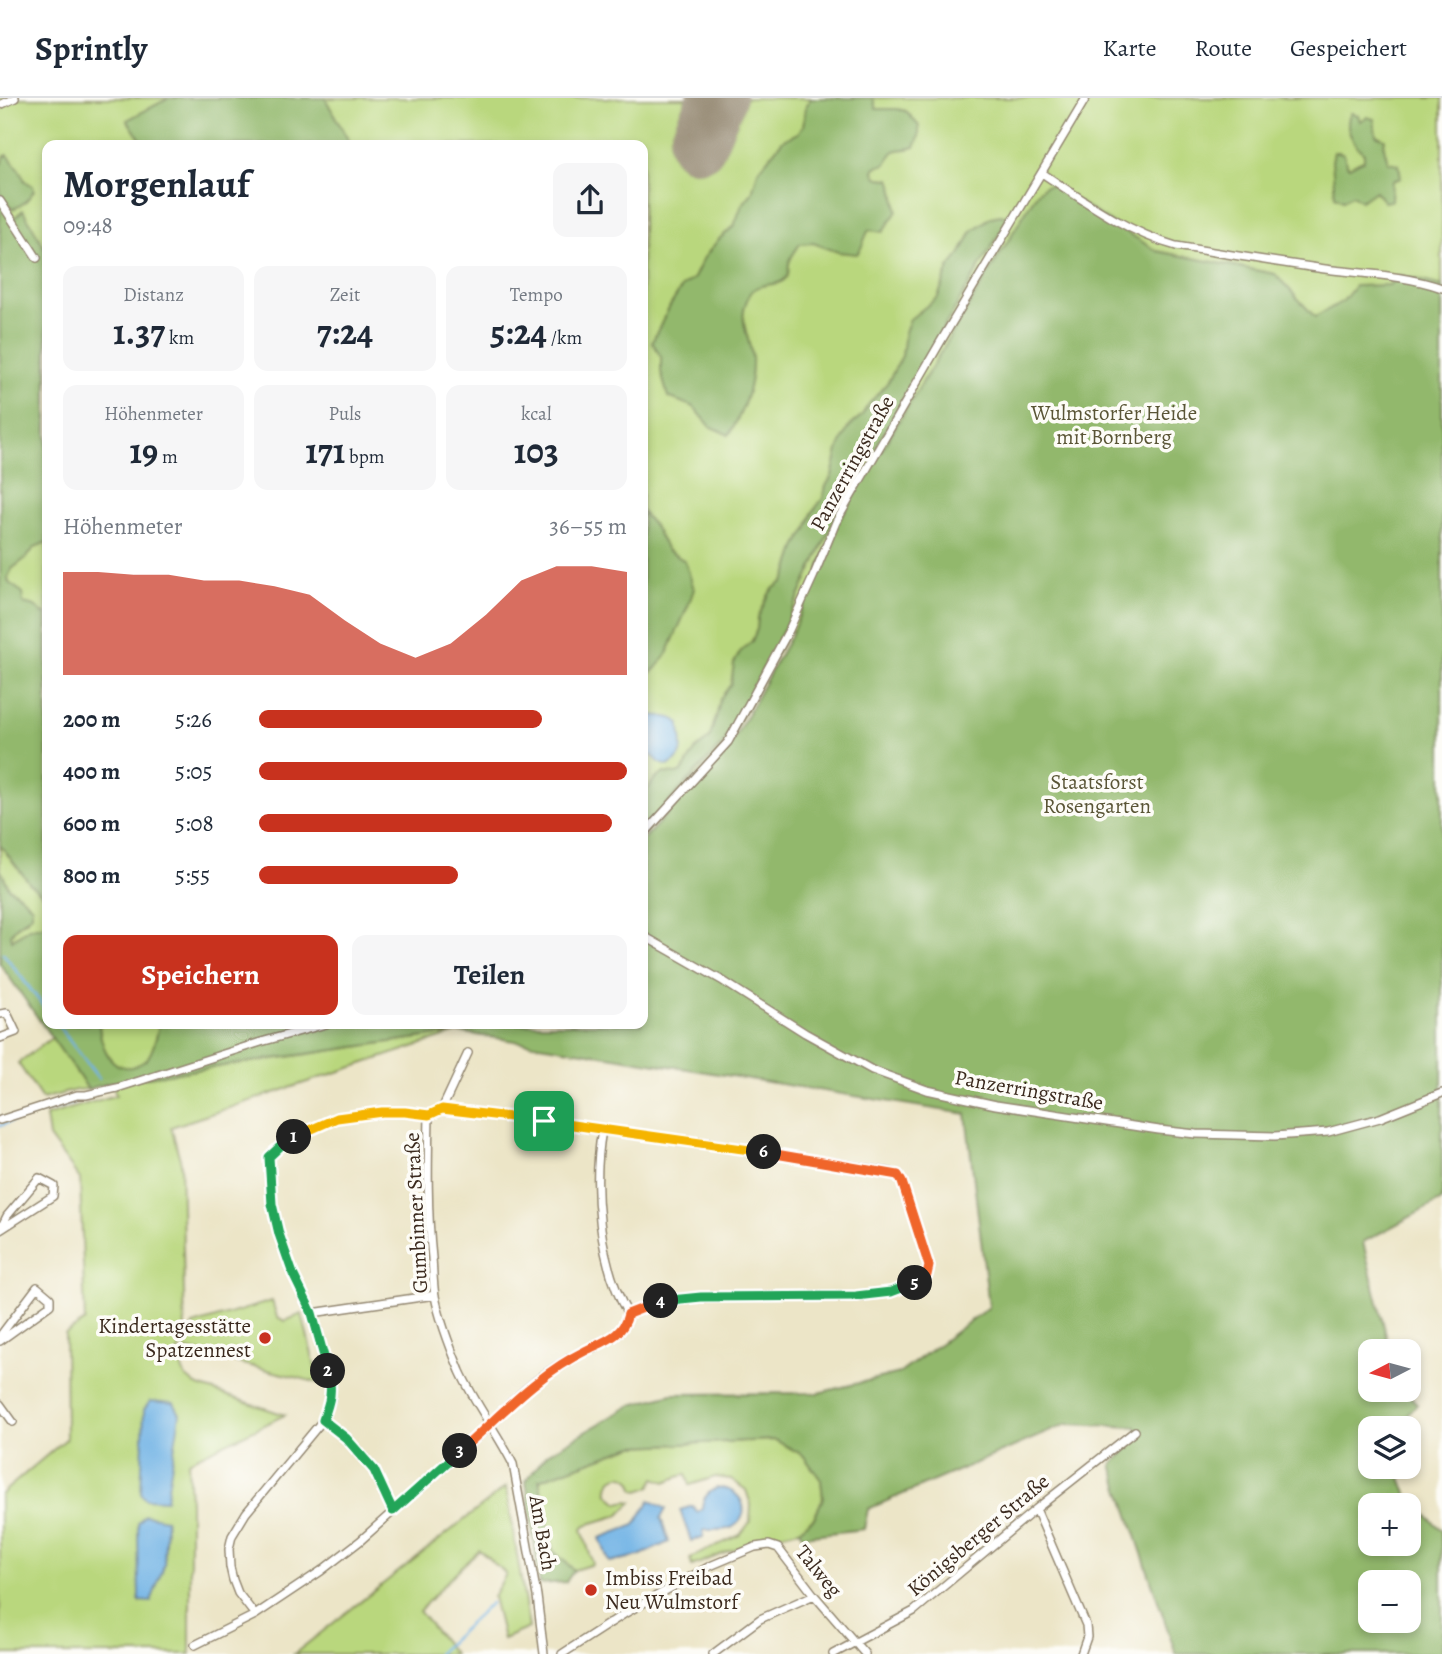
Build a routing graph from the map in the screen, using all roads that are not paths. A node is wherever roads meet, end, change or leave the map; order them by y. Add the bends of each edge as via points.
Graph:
1 (15, 98) edge
2 (1086, 98) edge
3 (0, 106) edge
4 (1042, 173) junction
5 (0, 201) edge
6 (37, 258) dead end
7 (1442, 288) edge
8 (648, 829) edge
9 (648, 939) edge
10 (0, 1014) edge
11 (308, 1029) edge
12 (0, 1038) edge
13 (468, 1053) dead end
14 (1442, 1093) edge
15 (442, 1109) junction
16 (429, 1115) junction
17 (0, 1120) edge
18 (602, 1130) junction
19 (0, 1230) edge
20 (435, 1294) junction
21 (312, 1313) junction
22 (628, 1314) junction
23 (0, 1336) edge
24 (0, 1341) edge
25 (0, 1404) edge
26 (323, 1420) junction
27 (13, 1422) dead end
28 (491, 1424) junction
29 (1135, 1431) dead end
30 (1036, 1510) junction
31 (393, 1511) junction
32 (814, 1595) junction
33 (255, 1615) junction
34 (856, 1643) junction
35 (195, 1645) dead end
36 (544, 1654) edge
37 (562, 1654) edge
38 (713, 1654) edge
39 (833, 1654) edge
40 (865, 1654) edge
41 (1081, 1654) edge

1 - 3 street
2 - 4 street, Panzerringstraße
4 - 7 street via 1162,242
4 - 8 street, Panzerringstraße via 836,522 789,630 728,742
5 - 6 street
9 - 14 street, Panzerringstraße via 872,1070 927,1090 996,1105 1183,1133 1275,1136 1341,1129
10 - 12 street via 7,1013 16,1032
11 - 17 street
13 - 15 street, Gumbinner Straße
15 - 16 street
15 - 18 street
16 - 20 street, Gumbinner Straße via 428,1193
16 - 21 street via 382,1112 337,1118 286,1141 269,1157 279,1234
18 - 22 street via 597,1178 600,1218 612,1276
18 - 22 street via 898,1175 929,1266 918,1283 891,1292 681,1298
19 - 19 street via 53,1196 54,1186 39,1178
20 - 21 street
20 - 28 street, Gumbinner Straße via 461,1374
21 - 26 street via 330,1379 331,1398
22 - 28 street via 619,1332 564,1361
23 - 24 street via 37,1287 50,1298 50,1305
25 - 27 street
26 - 31 street via 374,1470
26 - 33 street via 232,1536 233,1580
28 - 31 street
28 - 36 street, Am Bach via 513,1464
29 - 30 street, Königsberger Straße
30 - 34 street, Königsberger Straße via 914,1611
30 - 41 street via 1086,1625
31 - 33 street via 321,1571
32 - 34 street, Talweg
32 - 37 street, Talweg via 778,1548 755,1548 680,1581
32 - 38 street via 760,1619
33 - 35 street
34 - 39 street, Königsberger Straße
34 - 40 street, Talweg

